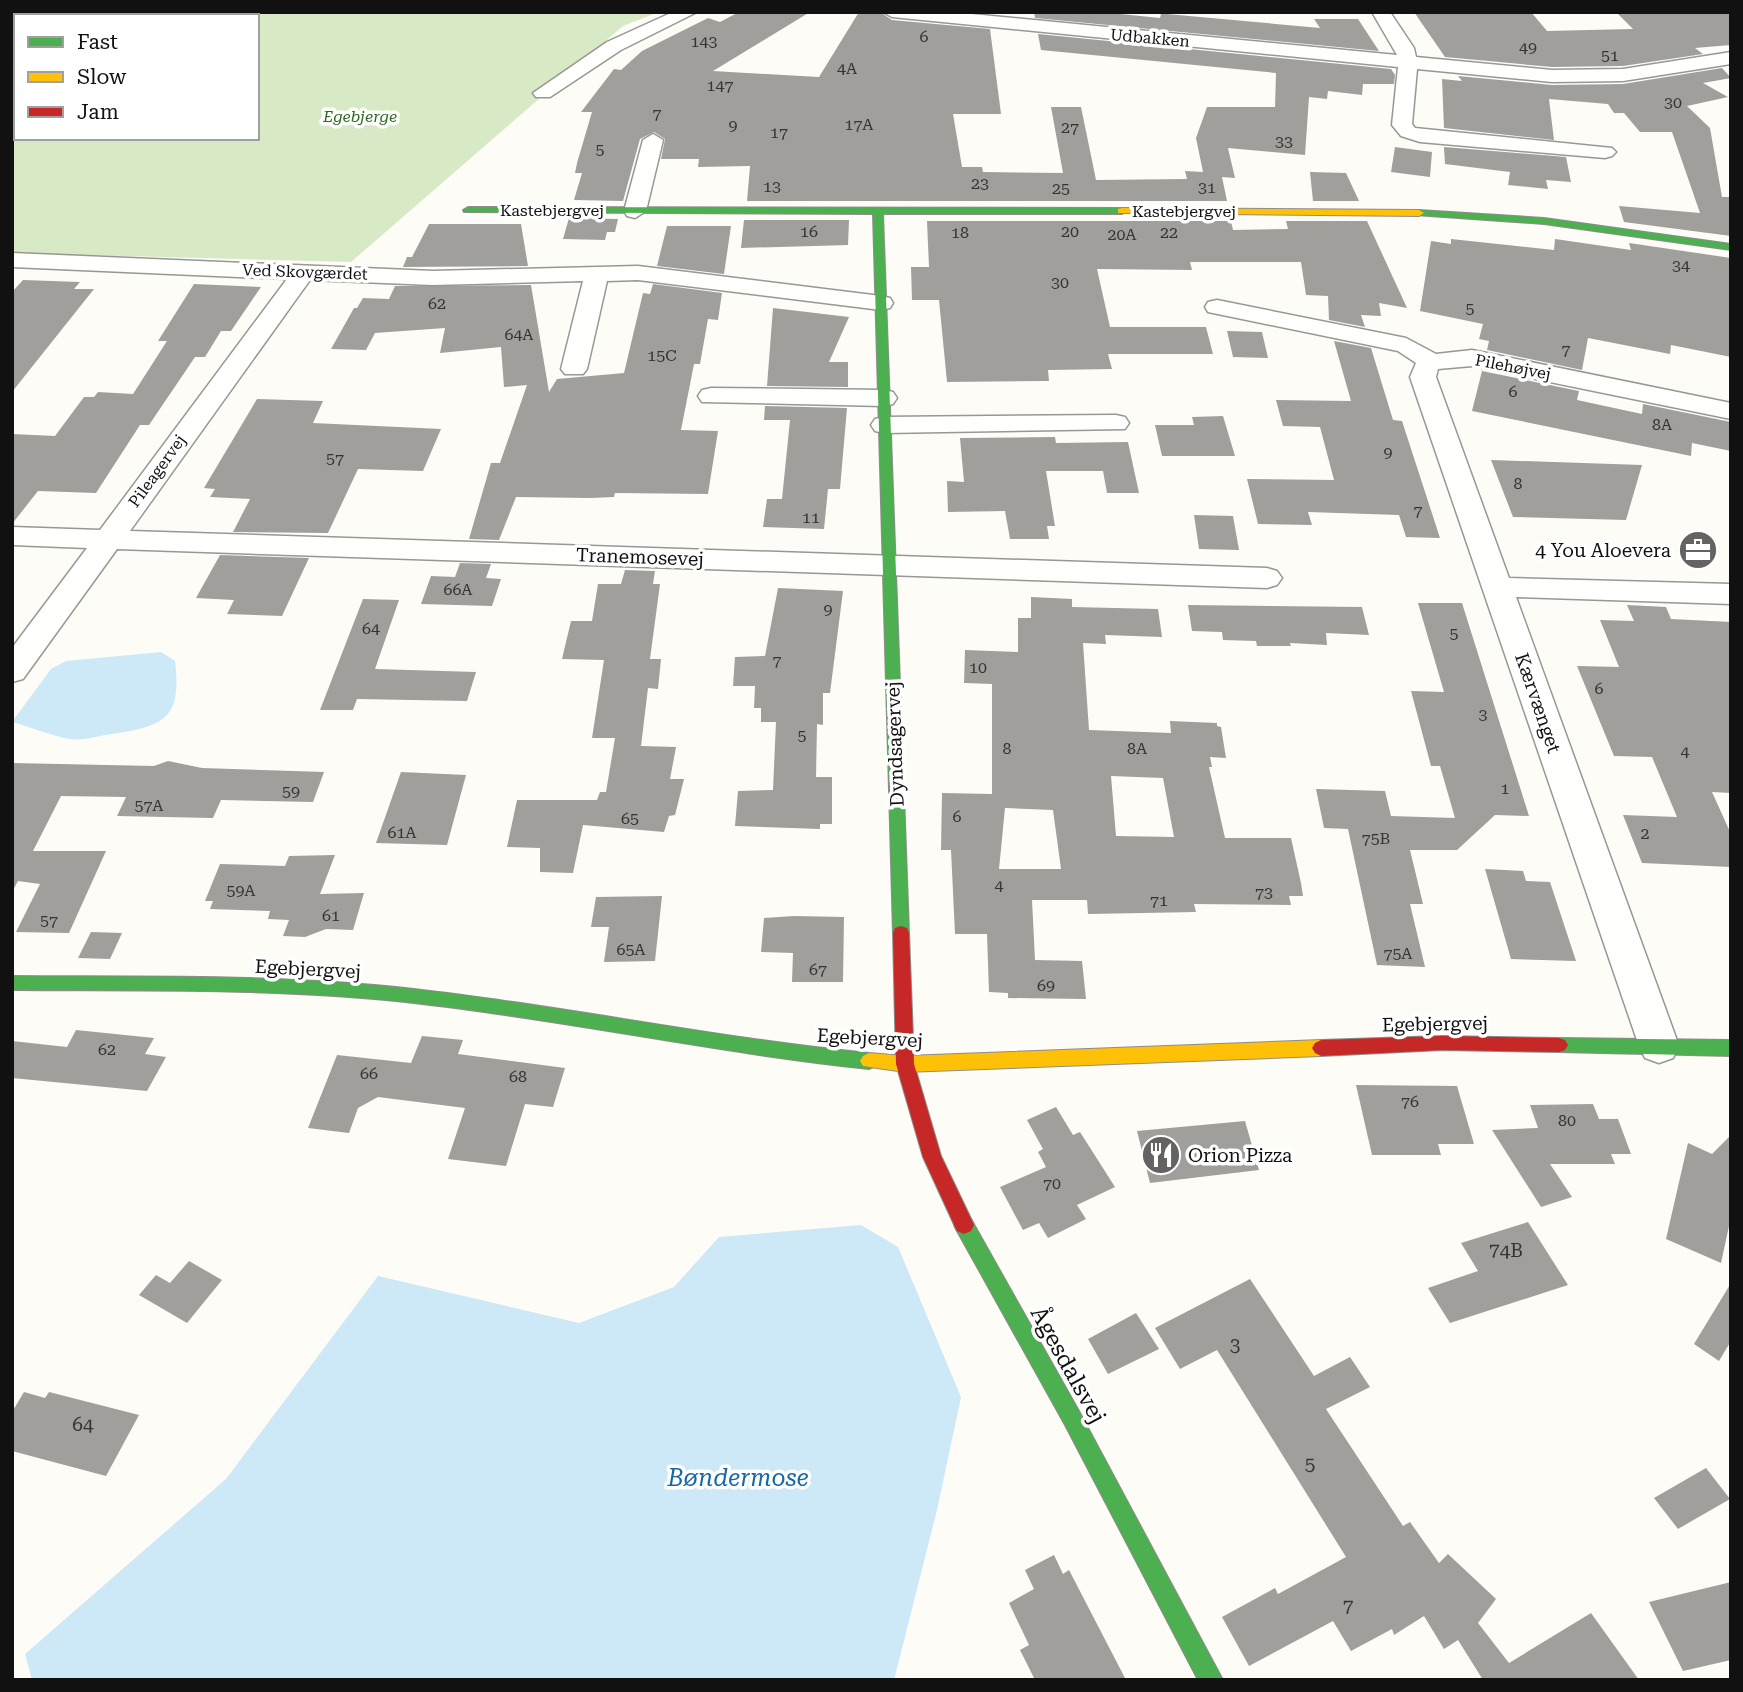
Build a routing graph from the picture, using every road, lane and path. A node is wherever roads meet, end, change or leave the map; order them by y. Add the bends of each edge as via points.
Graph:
1 (688, 12) edge
2 (892, 12) edge
3 (1381, 12) edge
4 (1731, 58) edge
5 (1408, 62) junction
6 (543, 93) dead end
7 (653, 140) dead end
8 (1605, 152) dead end
9 (468, 210) dead end
10 (635, 211) junction
11 (878, 211) junction
12 (1731, 247) edge
13 (12, 260) edge
14 (304, 272) junction
15 (597, 274) junction
16 (881, 303) junction
17 (1217, 307) dead end
18 (1431, 362) junction
19 (574, 369) dead end
20 (711, 396) dead end
21 (884, 398) junction
22 (1731, 411) edge
23 (1116, 423) dead end
24 (884, 425) junction
25 (12, 536) edge
26 (107, 539) junction
27 (889, 565) junction
28 (1267, 578) dead end
29 (1497, 587) junction
30 (1731, 594) edge
31 (12, 671) edge
32 (12, 983) edge
33 (1659, 1046) junction
34 (1731, 1048) edge
35 (905, 1064) junction
36 (1212, 1680) edge

1 - 6 street via 614,46
2 - 5 street, Udbakken
3 - 5 street via 1405,48
4 - 5 street, Udbakken via 1663,71 1590,77
5 - 8 street via 1402,125 1408,132
7 - 10 street
9 - 10 street, Kastebjergvej
10 - 11 street, Kastebjergvej
11 - 12 street, Kastebjergvej via 1476,215
11 - 16 street, Dyndsagervej
13 - 14 street, Ved Skovgærdet
14 - 15 street, Ved Skovgærdet via 433,278
14 - 26 street, Pileagervej
15 - 16 street, Ved Skovgærdet via 638,273
15 - 19 street
16 - 21 street, Dyndsagervej
17 - 18 street via 1406,345
18 - 22 street, Pilehøjvej via 1472,358
18 - 29 street, Kærvænget via 1423,377
20 - 21 street
21 - 24 street, Dyndsagervej
23 - 24 street
24 - 27 street, Dyndsagervej
25 - 26 street, Tranemosevej
26 - 27 street, Tranemosevej
26 - 31 street, Pileagervej
27 - 28 street, Tranemosevej
27 - 35 street, Dyndsagervej
29 - 30 street
29 - 33 street, Kærvænget
32 - 35 street, Egebjergvej via 280,987 413,996 796,1055
33 - 34 street, Egebjergvej
33 - 35 street, Egebjergvej via 1442,1043
35 - 36 street, Ågesdalsvej via 932,1157 969,1235

